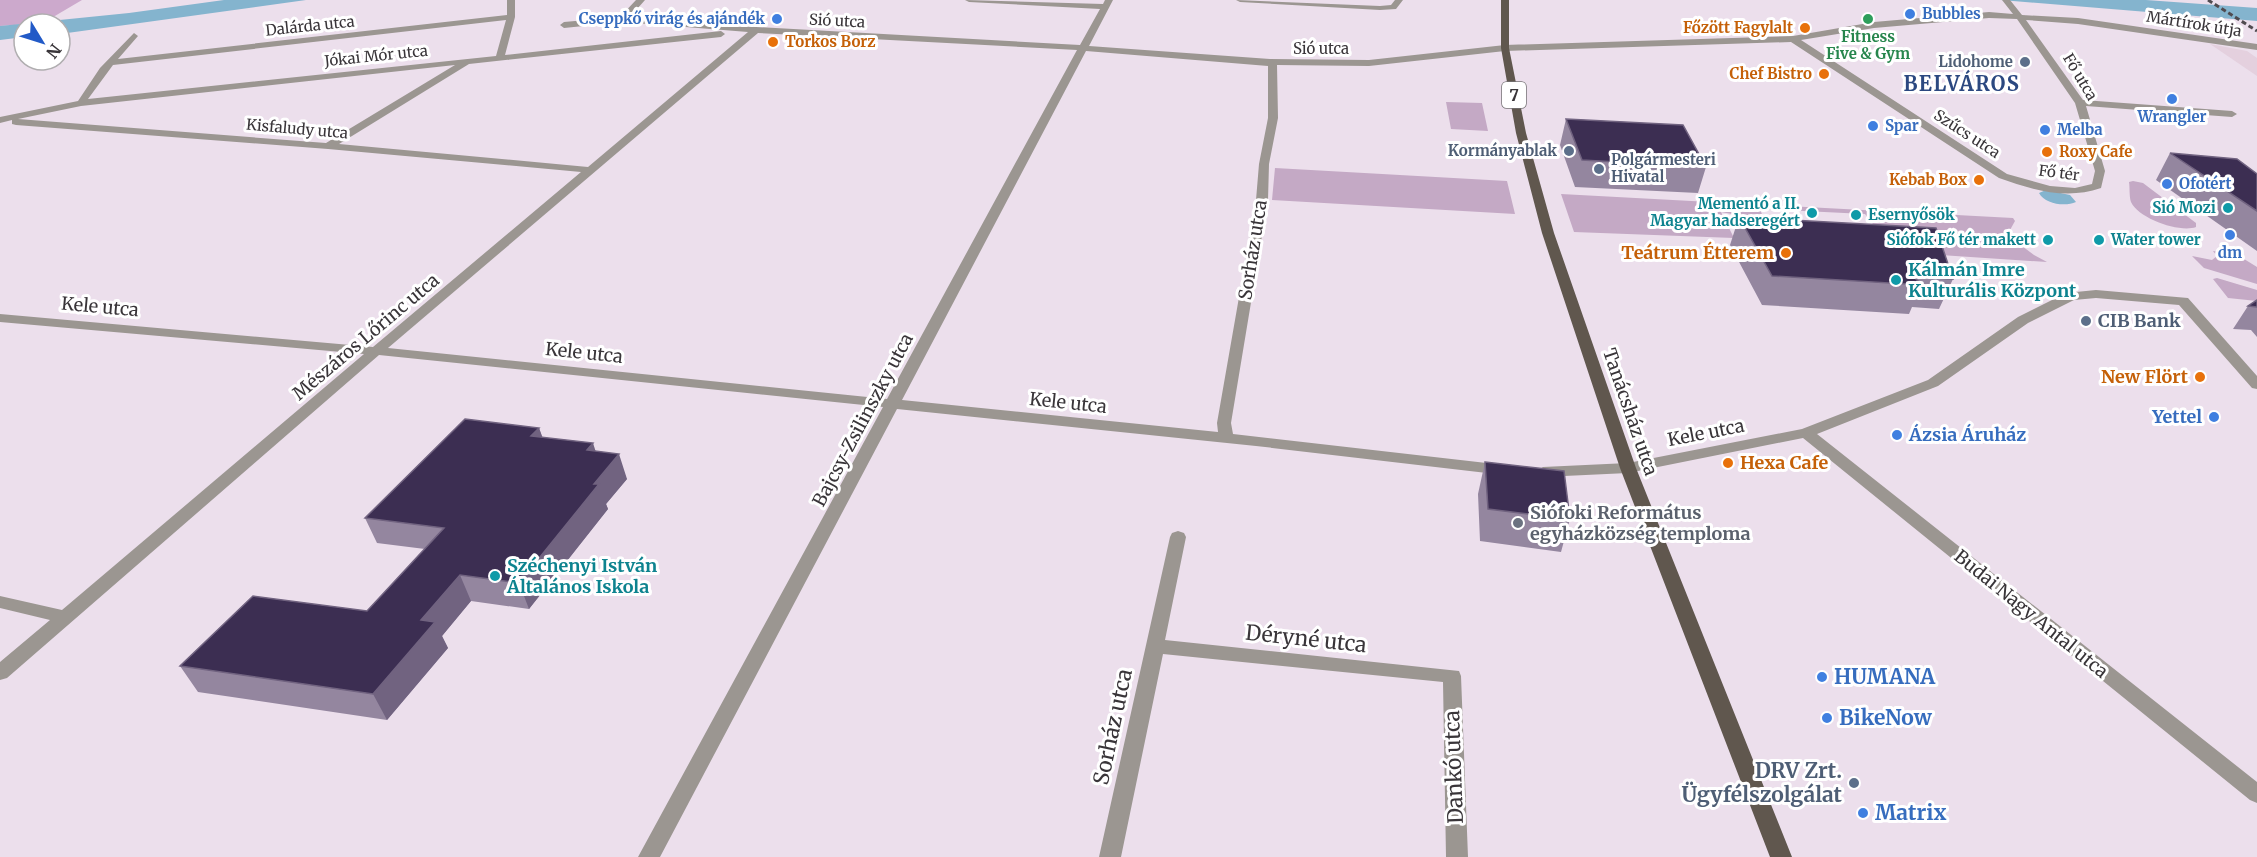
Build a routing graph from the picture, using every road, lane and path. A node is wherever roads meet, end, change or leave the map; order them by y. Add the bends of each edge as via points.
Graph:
1 (511, 0) edge
2 (641, 0) edge
3 (969, 0) edge
4 (1240, 0) edge
5 (1399, 0) edge
6 (1505, 0) edge
7 (2006, 0) edge
8 (1108, 4) edge
9 (2016, 13) junction
10 (511, 17) junction
11 (622, 19) junction
12 (564, 25) dead end
13 (735, 28) junction
14 (756, 30) junction
15 (714, 35) junction
16 (134, 36) dead end
17 (1793, 39) junction
18 (2257, 47) edge
19 (1082, 48) junction
20 (1505, 48) junction
21 (500, 57) junction
22 (469, 60) junction
23 (112, 62) junction
24 (1270, 62) junction
25 (81, 103) junction
26 (2079, 103) junction
27 (2232, 114) dead end
28 (0, 120) edge
29 (328, 146) junction
30 (590, 170) junction
31 (2100, 171) joint
32 (2003, 176) joint
33 (0, 318) edge
34 (376, 351) junction
35 (2257, 385) edge
36 (893, 405) junction
37 (1806, 433) junction
38 (1226, 438) junction
39 (1628, 468) junction
40 (1178, 537) dead end
41 (0, 602) edge
42 (66, 617) junction
43 (1155, 646) junction
44 (0, 673) edge
45 (1452, 676) joint
46 (2257, 794) edge
47 (649, 857) edge
48 (1110, 857) edge
49 (1457, 857) edge
50 (1781, 857) edge

1 - 10 street
2 - 11 street
3 - 8 street
4 - 5 street via 1380,8 1393,7
6 - 20 main road, Tanácsház utca / 7
7 - 9 street, Fő utca
8 - 19 street, Bajcsy-Zsilinszky utca
9 - 17 street, Sió utca via 1910,21
9 - 18 street, Mártírok útja
9 - 26 street, Fő utca
10 - 21 street
10 - 23 street, Dalárda utca
11 - 12 street, Sió utca
11 - 13 street, Sió utca
13 - 14 street, Sió utca
13 - 15 street
14 - 15 street, Jókai Mór utca
14 - 19 street, Sió utca
14 - 30 street, Mészáros Lőrinc utca
15 - 21 street, Jókai Mór utca
16 - 23 street
17 - 20 street, Sió utca
17 - 32 street, Szűcs utca
19 - 24 street, Sió utca
19 - 36 street, Bajcsy-Zsilinszky utca
20 - 24 street, Sió utca via 1369,63
20 - 39 main road, Tanácsház utca / 7 via 1541,211
21 - 22 street, Jókai Mór utca
22 - 25 street, Jókai Mór utca
22 - 29 street
23 - 25 street
24 - 38 street, Sorház utca via 1273,118 1224,423
25 - 28 street, Jókai Mór utca
26 - 27 street
26 - 31 street, Fő utca
28 - 29 street, Kisfaludy utca
29 - 30 street, Kisfaludy utca
30 - 34 street, Mészáros Lőrinc utca
31 - 32 street, Fő tér via 2097,186 2085,191 2021,183
33 - 34 street, Kele utca
34 - 36 street, Kele utca
34 - 42 street, Mészáros Lőrinc utca
35 - 37 street, Kele utca via 2183,301 2096,294 2071,296 2023,320 1933,383
36 - 38 street, Kele utca
36 - 47 street, Bajcsy-Zsilinszky utca
37 - 39 street, Kele utca
37 - 46 street, Budai Nagy Antal utca
38 - 39 street, Kele utca via 1526,472
39 - 50 main road, Tanácsház utca / 7
40 - 43 street, Sorház utca
41 - 42 street
42 - 44 street, Mészáros Lőrinc utca
43 - 45 street, Déryné utca
43 - 48 street, Sorház utca
45 - 49 street, Dankó utca

